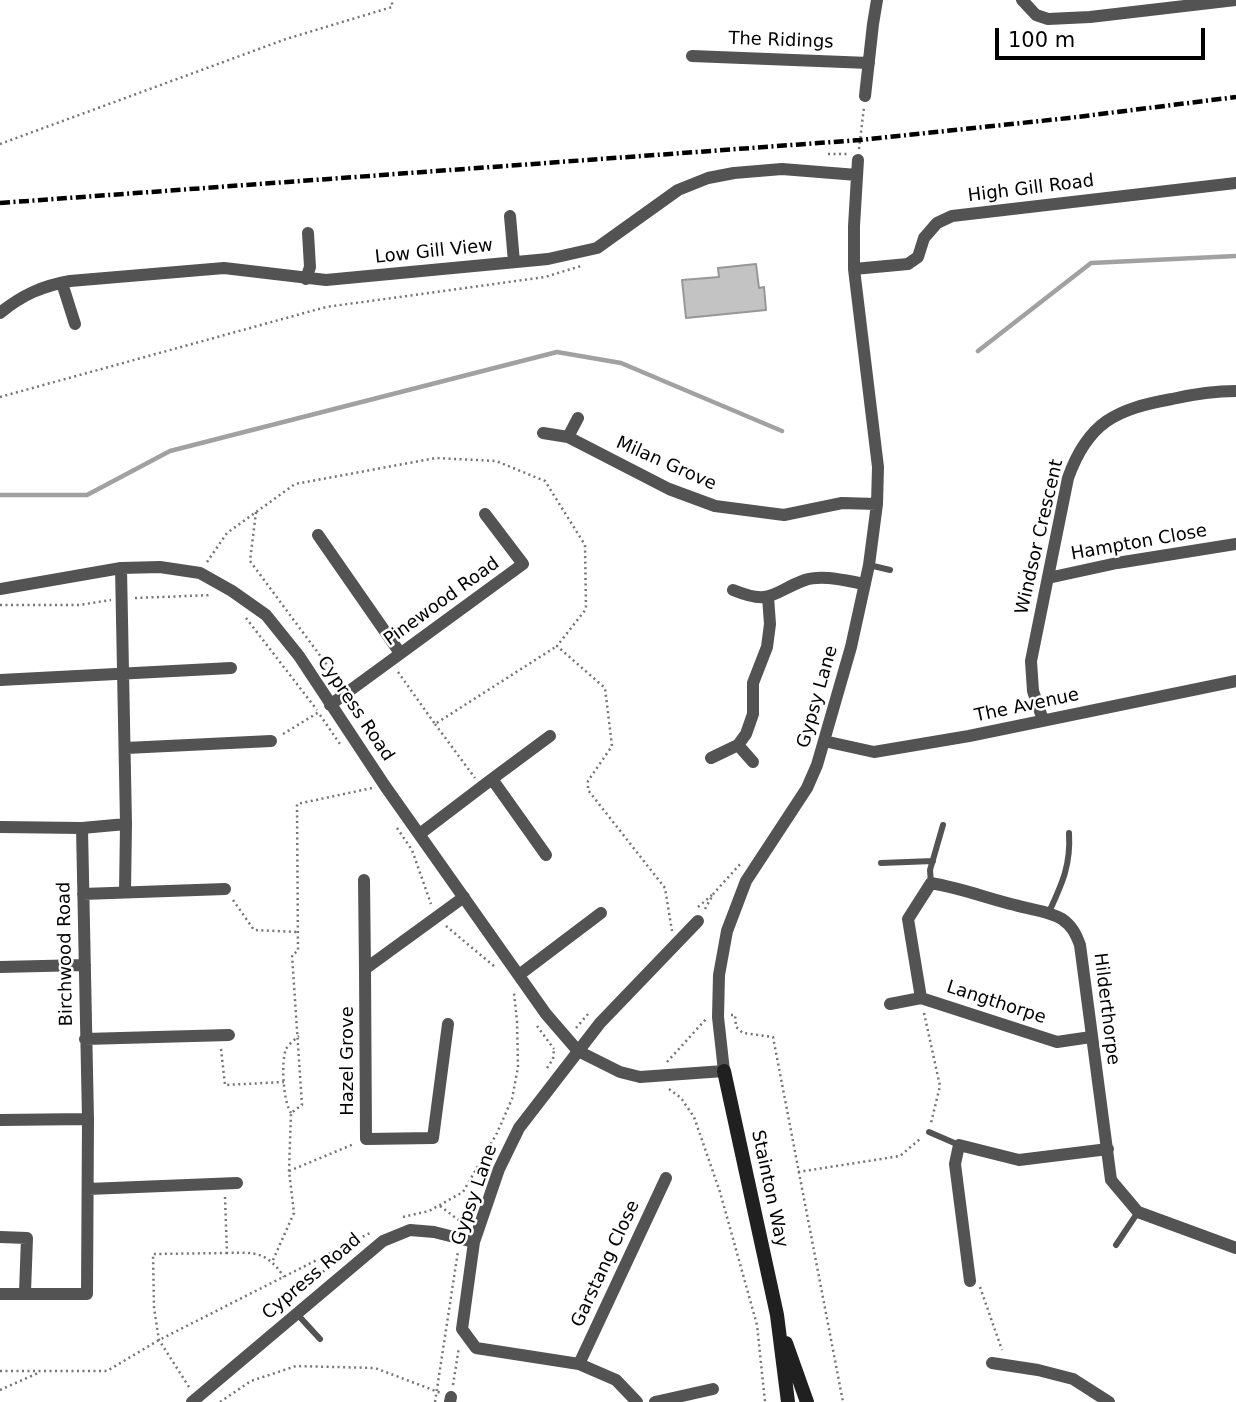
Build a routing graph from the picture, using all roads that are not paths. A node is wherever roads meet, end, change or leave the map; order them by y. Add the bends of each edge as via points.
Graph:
1 (877, 0) edge
2 (1022, 0) edge
3 (1236, 0) edge
4 (692, 55) dead end
5 (869, 63) junction
6 (865, 96) road end
7 (858, 157) road end
8 (850, 175) junction
9 (1236, 183) edge
10 (510, 216) dead end
11 (308, 233) dead end
12 (514, 262) junction
13 (854, 269) junction
14 (306, 279) junction
15 (62, 283) junction
16 (0, 313) edge
17 (75, 324) dead end
18 (1236, 391) edge
19 (578, 418) dead end
20 (543, 433) dead end
21 (568, 437) junction
22 (877, 504) junction
23 (485, 514) dead end
24 (318, 535) dead end
25 (1236, 544) edge
26 (869, 565) junction
27 (121, 568) junction
28 (890, 570) dead end
29 (1048, 578) junction
30 (865, 584) junction
31 (0, 589) edge
32 (733, 590) dead end
33 (768, 597) junction
34 (395, 657) junction
35 (230, 668) dead end
36 (125, 675) junction
37 (0, 680) edge
38 (1236, 681) edge
39 (324, 708) junction
40 (1043, 720) junction
41 (550, 736) dead end
42 (271, 741) road end
43 (824, 741) junction
44 (738, 745) junction
45 (126, 748) junction
46 (711, 758) dead end
47 (753, 762) dead end
48 (487, 783) junction
49 (126, 824) junction
50 (943, 825) dead end
51 (0, 827) edge
52 (82, 828) junction
53 (421, 833) junction
54 (1069, 833) dead end
55 (545, 855) dead end
56 (933, 861) junction
57 (881, 863) dead end
58 (364, 880) dead end
59 (931, 883) junction
60 (225, 888) road end
61 (125, 892) junction
62 (83, 894) junction
63 (464, 897) junction
64 (1049, 912) junction
65 (601, 913) dead end
66 (698, 921) road end
67 (85, 965) junction
68 (0, 967) edge
69 (365, 969) junction
70 (519, 975) junction
71 (921, 998) junction
72 (890, 1004) dead end
73 (448, 1024) dead end
74 (224, 1035) road end
75 (1091, 1037) junction
76 (85, 1039) junction
77 (578, 1051) junction
78 (723, 1071) junction
79 (88, 1119) junction
80 (0, 1120) edge
81 (929, 1132) road end
82 (959, 1145) junction
83 (1108, 1149) junction
84 (666, 1178) dead end
85 (231, 1183) road end
86 (88, 1189) junction
87 (1138, 1212) junction
88 (0, 1237) edge
89 (474, 1242) junction
90 (1116, 1245) dead end
91 (1236, 1248) edge
92 (970, 1281) road end
93 (25, 1292) junction
94 (0, 1294) edge
95 (296, 1312) junction
96 (777, 1315) junction
97 (320, 1339) dead end
98 (992, 1363) road end
99 (579, 1364) junction
100 (713, 1390) dead end
101 (194, 1400) edge
102 (637, 1402) edge
103 (655, 1402) edge
104 (788, 1402) edge
105 (807, 1402) edge
106 (1109, 1402) edge

1 - 5 street
2 - 3 street via 1036,15 1048,19
4 - 5 street, The Ridings
5 - 6 street
7 - 8 street, Gypsy Lane
8 - 12 street, Low Gill View via 782,169 708,178 678,190 597,248
8 - 13 street, Gypsy Lane
9 - 13 street, High Gill Road via 952,216 937,223 924,239 918,257 908,264
10 - 12 street
11 - 14 street
12 - 14 street, Low Gill View
13 - 22 street, Gypsy Lane via 873,411
14 - 15 street, Low Gill View via 224,268
15 - 16 street, Low Gill View via 30,292
15 - 17 street
18 - 29 street, Windsor Crescent via 1137,405 1110,418 1089,438 1068,478
19 - 21 street
20 - 21 street, Milan Grove
21 - 22 street, Milan Grove via 669,489 715,506 784,515 842,503
22 - 26 street, Gypsy Lane
23 - 34 street, Pinewood Road via 523,564
24 - 34 street
25 - 29 street, Hampton Close
26 - 28 lane
26 - 30 street, Gypsy Lane
27 - 31 street, Cypress Road
27 - 36 street
27 - 39 street, Cypress Road via 200,573 232,591 266,615 299,656
29 - 40 street, Windsor Crescent via 1031,661 1033,691
30 - 33 street via 806,579
30 - 43 street, Gypsy Lane
32 - 33 street
33 - 44 street via 767,647 753,683 753,715
34 - 39 street, Pinewood Road
35 - 36 street
36 - 37 street
36 - 45 street
38 - 40 street, The Avenue
39 - 53 street, Cypress Road
40 - 43 street, The Avenue via 874,752
41 - 48 street
42 - 45 street
43 - 78 street, Gypsy Lane via 807,788 746,881 727,931 719,975
44 - 46 street
44 - 47 street
45 - 49 street
48 - 53 street
48 - 55 street
49 - 52 street
49 - 61 street
50 - 56 lane
51 - 52 street
52 - 62 street, Birchwood Road
53 - 63 street, Cypress Road
54 - 64 lane via 1064,879
56 - 57 lane
56 - 59 lane
58 - 69 street, Hazel Grove
59 - 64 street, Hilderthorpe
59 - 71 street via 908,919
60 - 61 street
61 - 62 street
62 - 67 street, Birchwood Road
63 - 69 street
63 - 70 street, Cypress Road
64 - 75 street, Hilderthorpe via 1075,930
65 - 70 street
66 - 77 street, Gypsy Lane
67 - 68 street
67 - 76 street, Birchwood Road
69 - 73 street, Hazel Grove via 366,1139 433,1138
70 - 77 street, Cypress Road
71 - 72 street, Langthorpe
71 - 75 street, Langthorpe via 1057,1042
74 - 76 street
75 - 83 street, Hilderthorpe
76 - 79 street, Birchwood Road
77 - 78 street via 640,1077
77 - 89 street, Gypsy Lane via 519,1128 499,1169
78 - 96 street, Stainton Way
79 - 80 street
79 - 86 street, Birchwood Road
81 - 82 lane
82 - 83 street via 1019,1160
82 - 92 street via 955,1164
83 - 87 street, Hilderthorpe via 1111,1180
84 - 99 street, Garstang Close
85 - 86 street
86 - 93 street, Birchwood Road via 87,1294
87 - 90 lane
87 - 91 street, Hilderthorpe
88 - 93 street via 27,1238
89 - 95 street, Cypress Road via 410,1230 383,1241
89 - 99 street, Gypsy Lane via 462,1329 476,1348
93 - 94 street, Birchwood Road
95 - 97 lane
95 - 101 street, Cypress Road
96 - 104 street, Stainton Way
96 - 105 street, Stainton Way
98 - 106 street via 1073,1379
99 - 102 street via 616,1380
100 - 103 street

